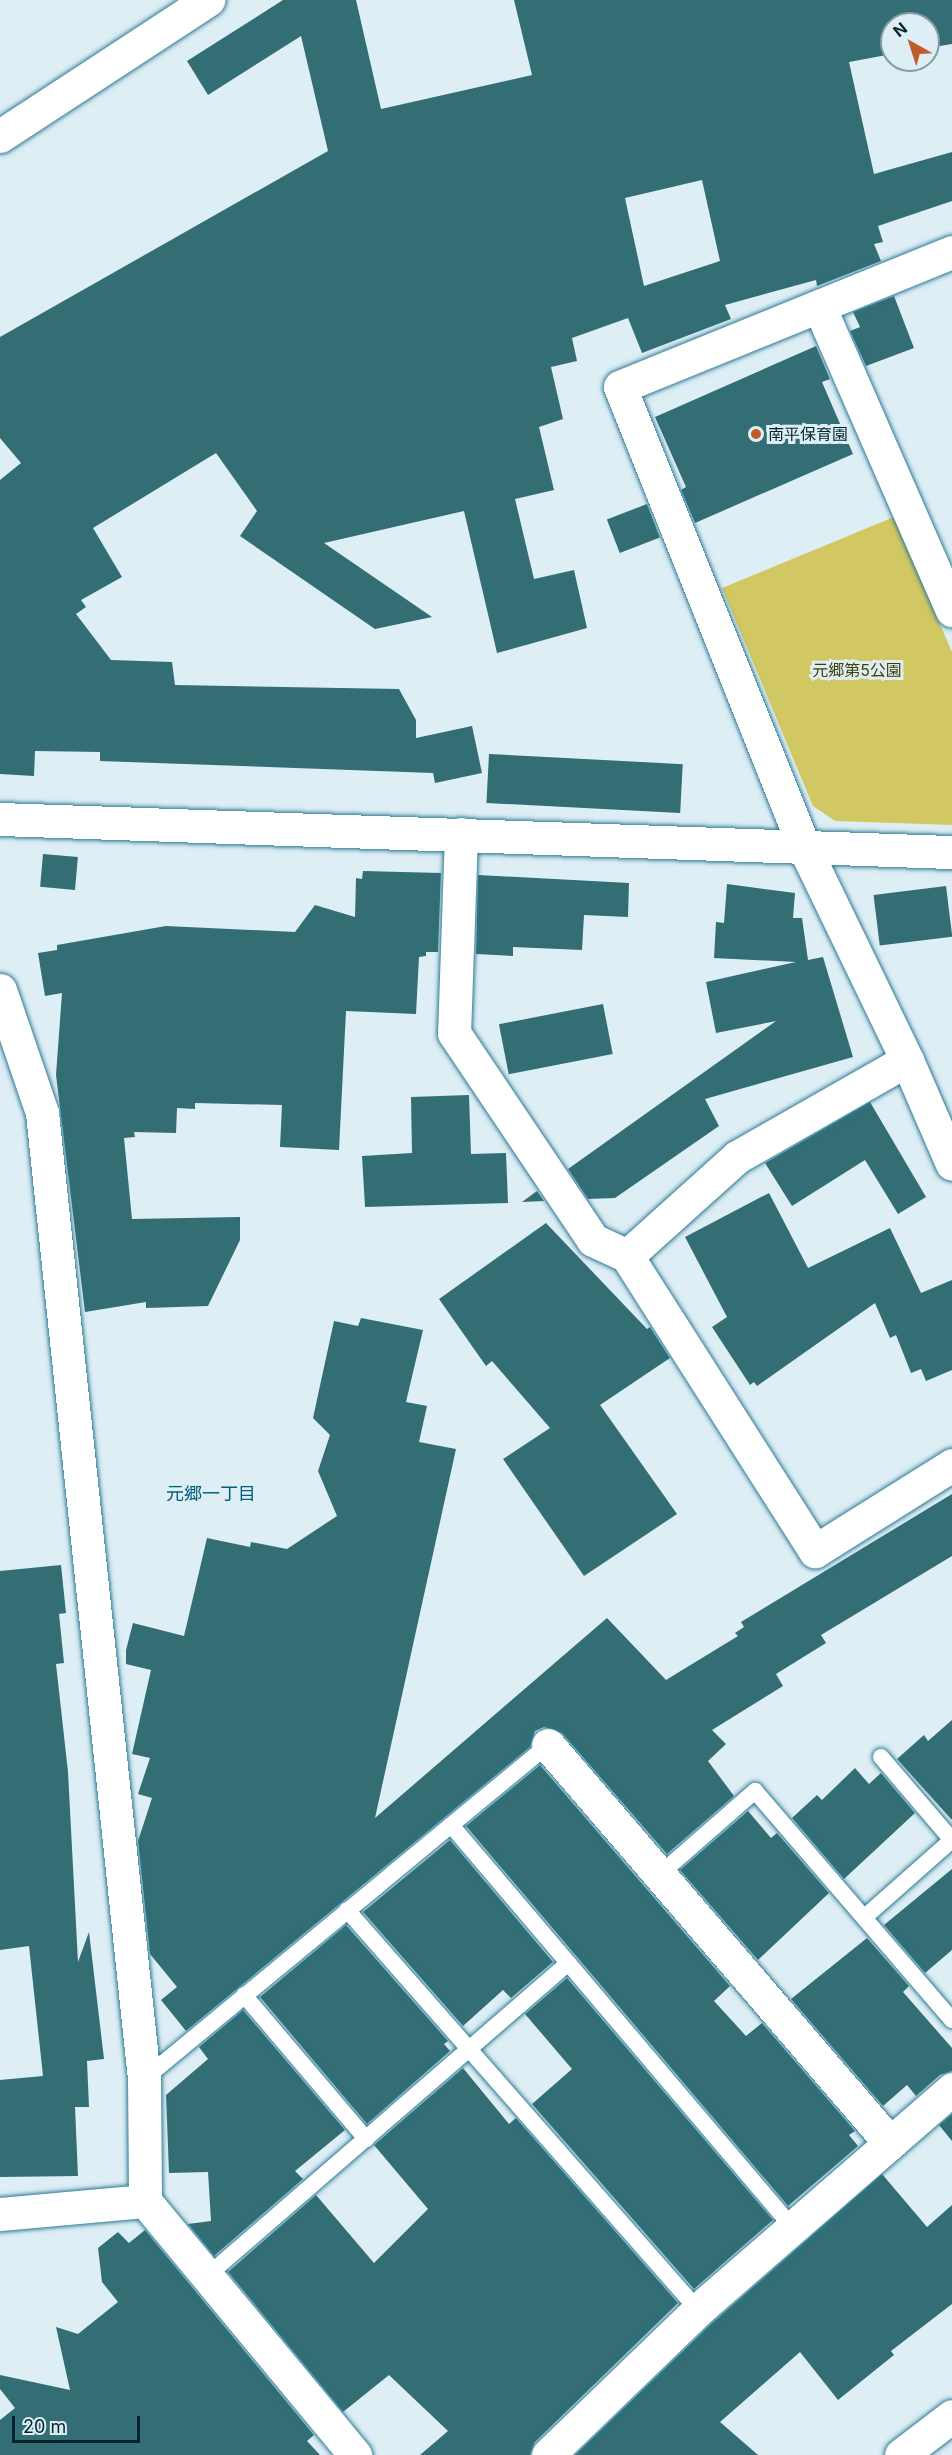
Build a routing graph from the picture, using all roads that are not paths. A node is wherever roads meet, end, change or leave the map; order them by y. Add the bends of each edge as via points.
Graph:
1 (208, 0) edge
2 (0, 136) edge
3 (952, 252) edge
4 (819, 306) junction
5 (952, 610) edge
6 (0, 819) edge
7 (461, 834) junction
8 (804, 845) junction
9 (952, 852) edge
10 (0, 990) edge
11 (907, 1060) junction
12 (952, 1164) edge
13 (627, 1256) junction
14 (952, 1465) edge
15 (548, 1745) joint
16 (881, 1757) dead end
17 (451, 1826) junction
18 (952, 1840) edge
19 (659, 1875) junction
20 (347, 1910) junction
21 (866, 1916) junction
22 (568, 1963) junction
23 (244, 1995) junction
24 (952, 2020) edge
25 (469, 2050) junction
26 (144, 2079) junction
27 (952, 2089) edge
28 (366, 2139) junction
29 (890, 2143) junction
30 (145, 2201) junction
31 (0, 2214) edge
32 (793, 2228) junction
33 (207, 2276) junction
34 (698, 2310) junction
35 (952, 2416) edge
36 (355, 2455) edge
37 (548, 2455) edge
38 (901, 2455) edge

1 - 2 street
3 - 4 street
4 - 5 street
4 - 8 street via 620,387
6 - 7 street
7 - 8 street
7 - 13 street via 454,1033 593,1240
8 - 9 street
8 - 11 street
10 - 26 street via 42,1113
11 - 12 street
11 - 13 street via 737,1157
13 - 14 street via 815,1551
15 - 17 lane
15 - 19 street
16 - 18 lane
17 - 20 lane
17 - 22 lane
18 - 21 lane
19 - 21 lane via 755,1791
19 - 29 street
20 - 23 lane
20 - 25 lane
21 - 24 lane
22 - 25 lane
22 - 32 lane
23 - 26 lane
23 - 28 lane
25 - 28 lane
25 - 34 lane
26 - 30 street
27 - 29 street
28 - 33 lane
29 - 32 street
30 - 31 street
30 - 33 street
32 - 34 street
33 - 36 street
34 - 37 street
35 - 38 street

